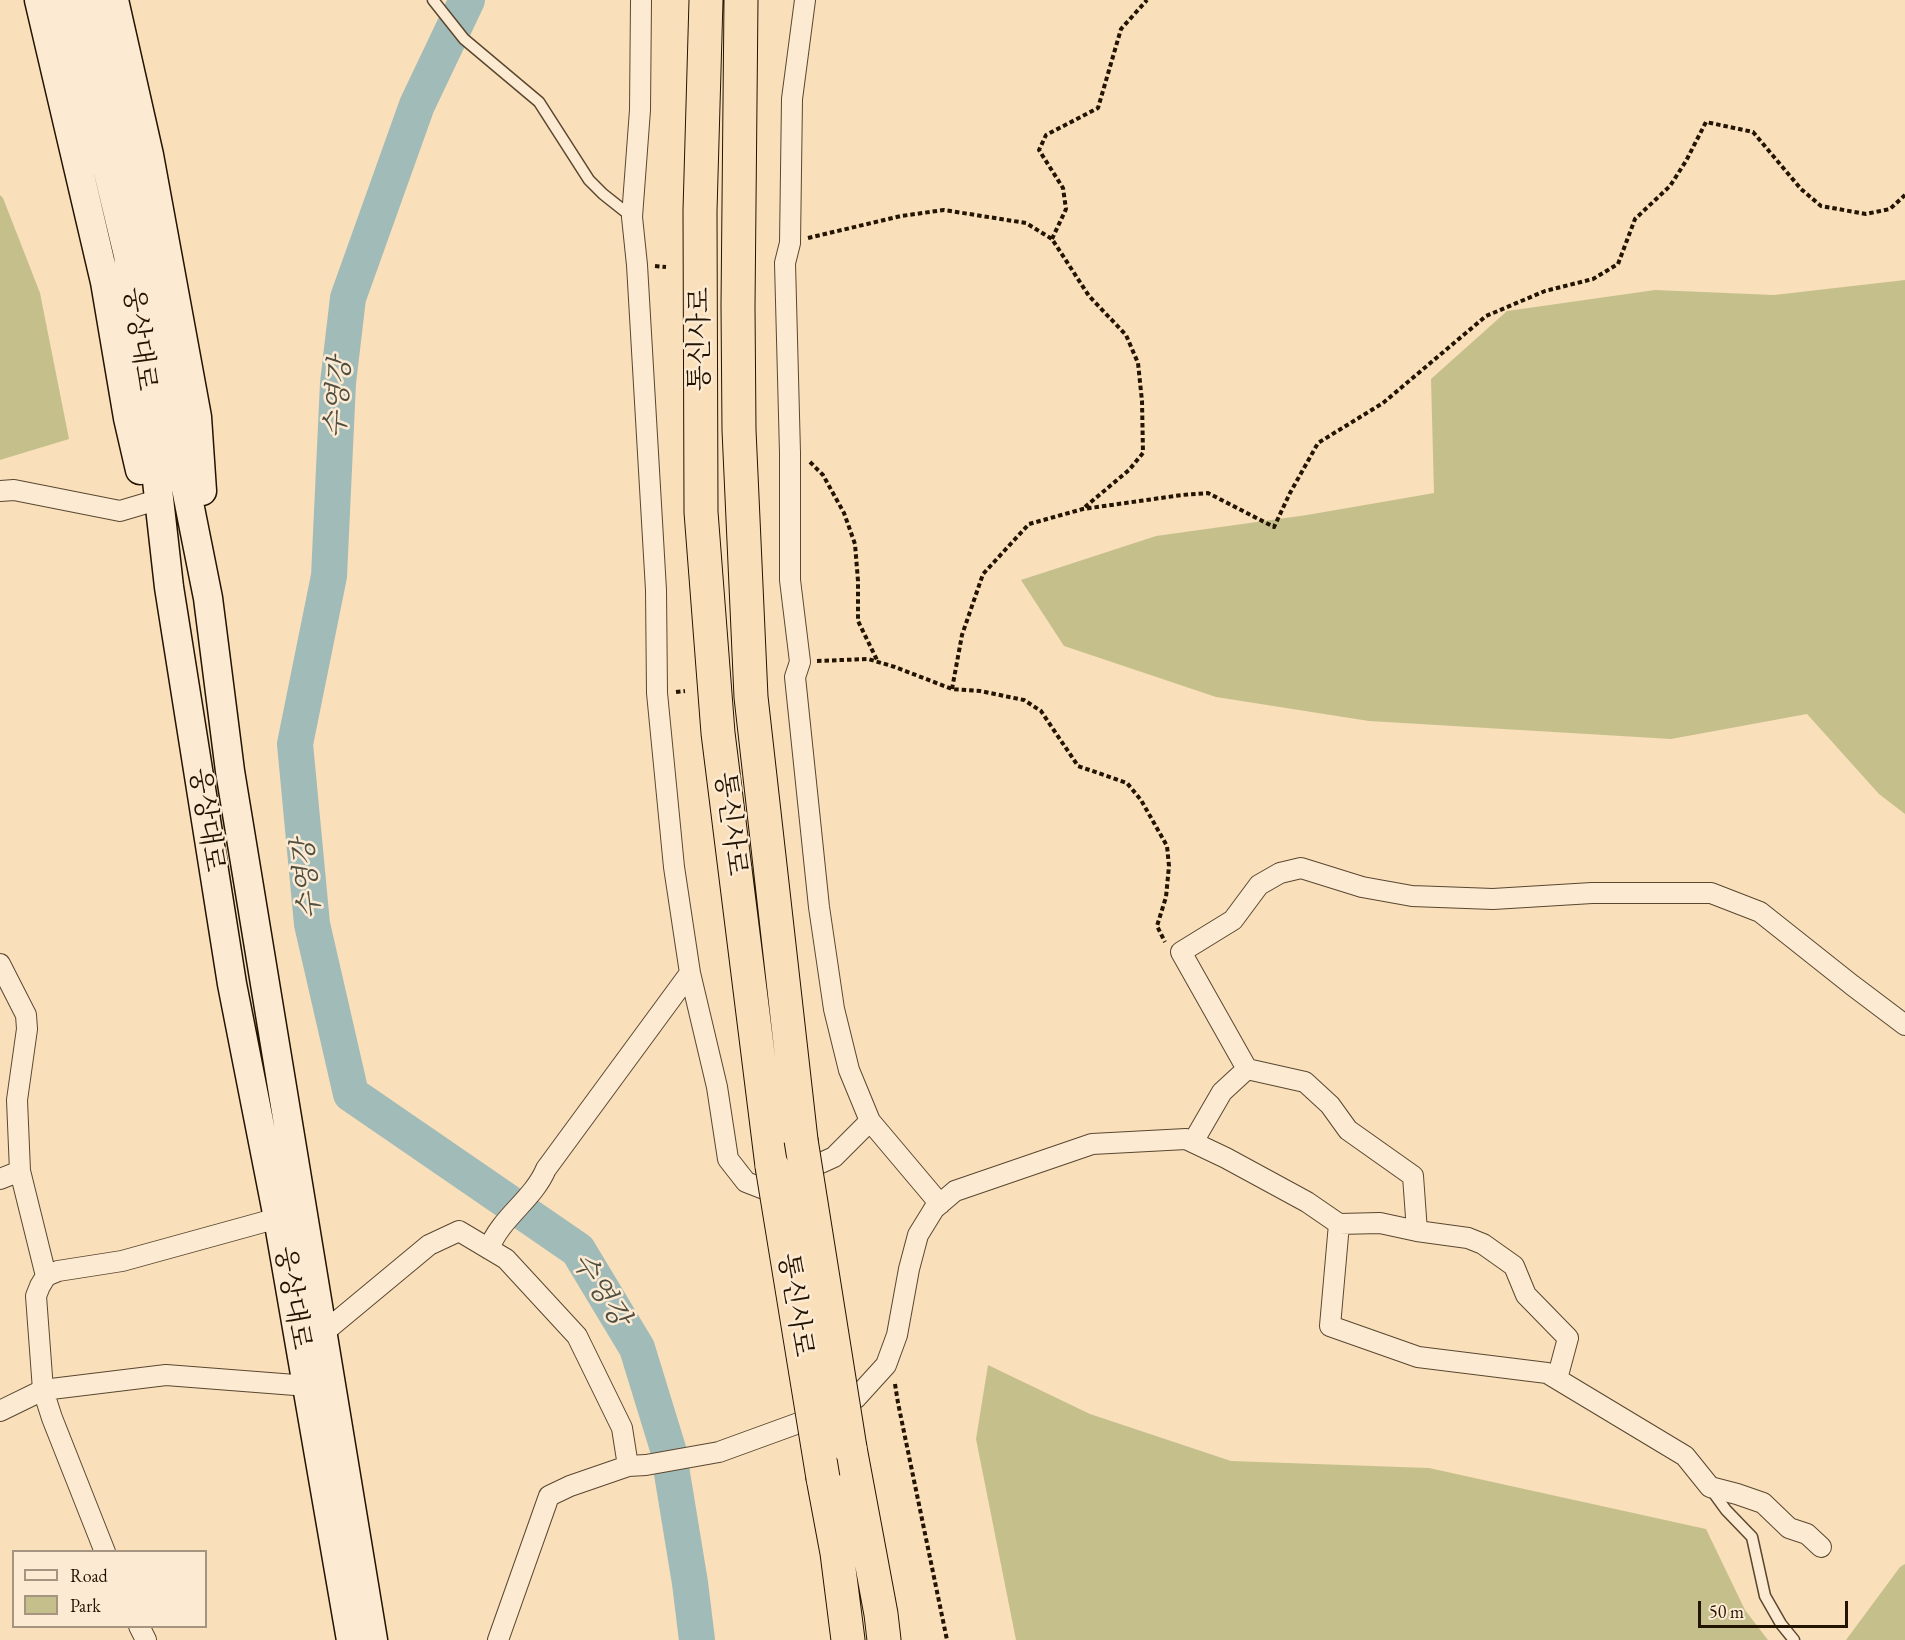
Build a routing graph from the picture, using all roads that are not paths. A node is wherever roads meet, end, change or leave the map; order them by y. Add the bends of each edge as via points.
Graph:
1 (39, 0) edge
2 (65, 0) edge
3 (88, 0) edge
4 (114, 0) edge
5 (641, 0) edge
6 (706, 0) edge
7 (741, 0) edge
8 (805, 0) edge
9 (436, 3) edge
10 (632, 217) junction
11 (0, 491) edge
12 (147, 503) junction
13 (169, 587) junction
14 (208, 598) junction
15 (0, 964) edge
16 (690, 973) junction
17 (1905, 1025) edge
18 (1247, 1069) junction
19 (870, 1121) junction
20 (1193, 1142) junction
21 (20, 1171) junction
22 (0, 1179) edge
23 (940, 1204) junction
24 (278, 1218) junction
25 (1339, 1224) junction
26 (1417, 1231) junction
27 (491, 1243) junction
28 (46, 1276) junction
29 (323, 1332) junction
30 (1557, 1379) junction
31 (319, 1384) junction
32 (43, 1390) junction
33 (0, 1411) edge
34 (637, 1465) junction
35 (1710, 1487) junction
36 (1821, 1547) dead end
37 (105, 1550) edge
38 (351, 1640) edge
39 (373, 1640) edge
40 (498, 1640) edge
41 (848, 1640) edge
42 (884, 1640) edge
43 (1794, 1640) edge

1 - 12 main road via 105,282
2 - 13 main road, 웅상대로 via 128,255
3 - 14 main road, 웅상대로 via 148,250 172,418
4 - 14 main road via 149,155 197,417
5 - 10 street via 640,110
6 - 41 highway, 통신사로, bridge via 700,211 701,512 718,734 772,1166
7 - 42 highway, 통신사로, bridge via 739,430 751,697 801,1140
8 - 19 street via 792,99 790,243 785,263 790,580 800,662 795,677 819,908 834,1009 849,1070
9 - 10 lane via 464,39 539,102 589,180
10 - 16 street via 655,578 657,693 674,867
11 - 12 street via 14,490 120,511
12 - 13 main road
13 - 24 main road, 웅상대로 via 232,984
14 - 29 main road, 웅상대로 via 230,771
15 - 21 street via 26,1016 17,1100
16 - 19 street via 717,1088 728,1159 746,1182 764,1189 834,1157
16 - 27 street via 546,1169 541,1182
17 - 18 street via 1760,912 1711,893 1592,892 1493,899 1412,896 1362,887 1301,868 1280,873 1259,885 1233,920 1181,952
18 - 20 street via 1222,1092
18 - 26 street via 1305,1082 1330,1105 1348,1130 1413,1176
19 - 23 street
20 - 23 street via 1186,1139 1092,1144 955,1191
20 - 25 street via 1306,1202
21 - 22 street
21 - 28 street
23 - 34 street via 918,1235 897,1335 886,1365 856,1398 719,1452
24 - 28 street via 132,1259
24 - 31 main road, 웅상대로
25 - 26 street via 1380,1222
25 - 30 street via 1330,1326 1418,1357 1547,1373
26 - 30 street via 1468,1238 1514,1266 1526,1295 1568,1338
27 - 29 street via 459,1231 429,1245
27 - 34 street via 577,1336
28 - 32 street via 36,1296
29 - 31 main road, 웅상대로
30 - 35 street via 1685,1456
31 - 32 street via 166,1376
31 - 38 main road, 웅상대로
31 - 39 main road, 웅상대로
32 - 33 street
32 - 37 street
34 - 40 street via 549,1496
35 - 36 street via 1763,1503 1789,1528 1807,1534
35 - 43 lane via 1752,1537 1765,1596

